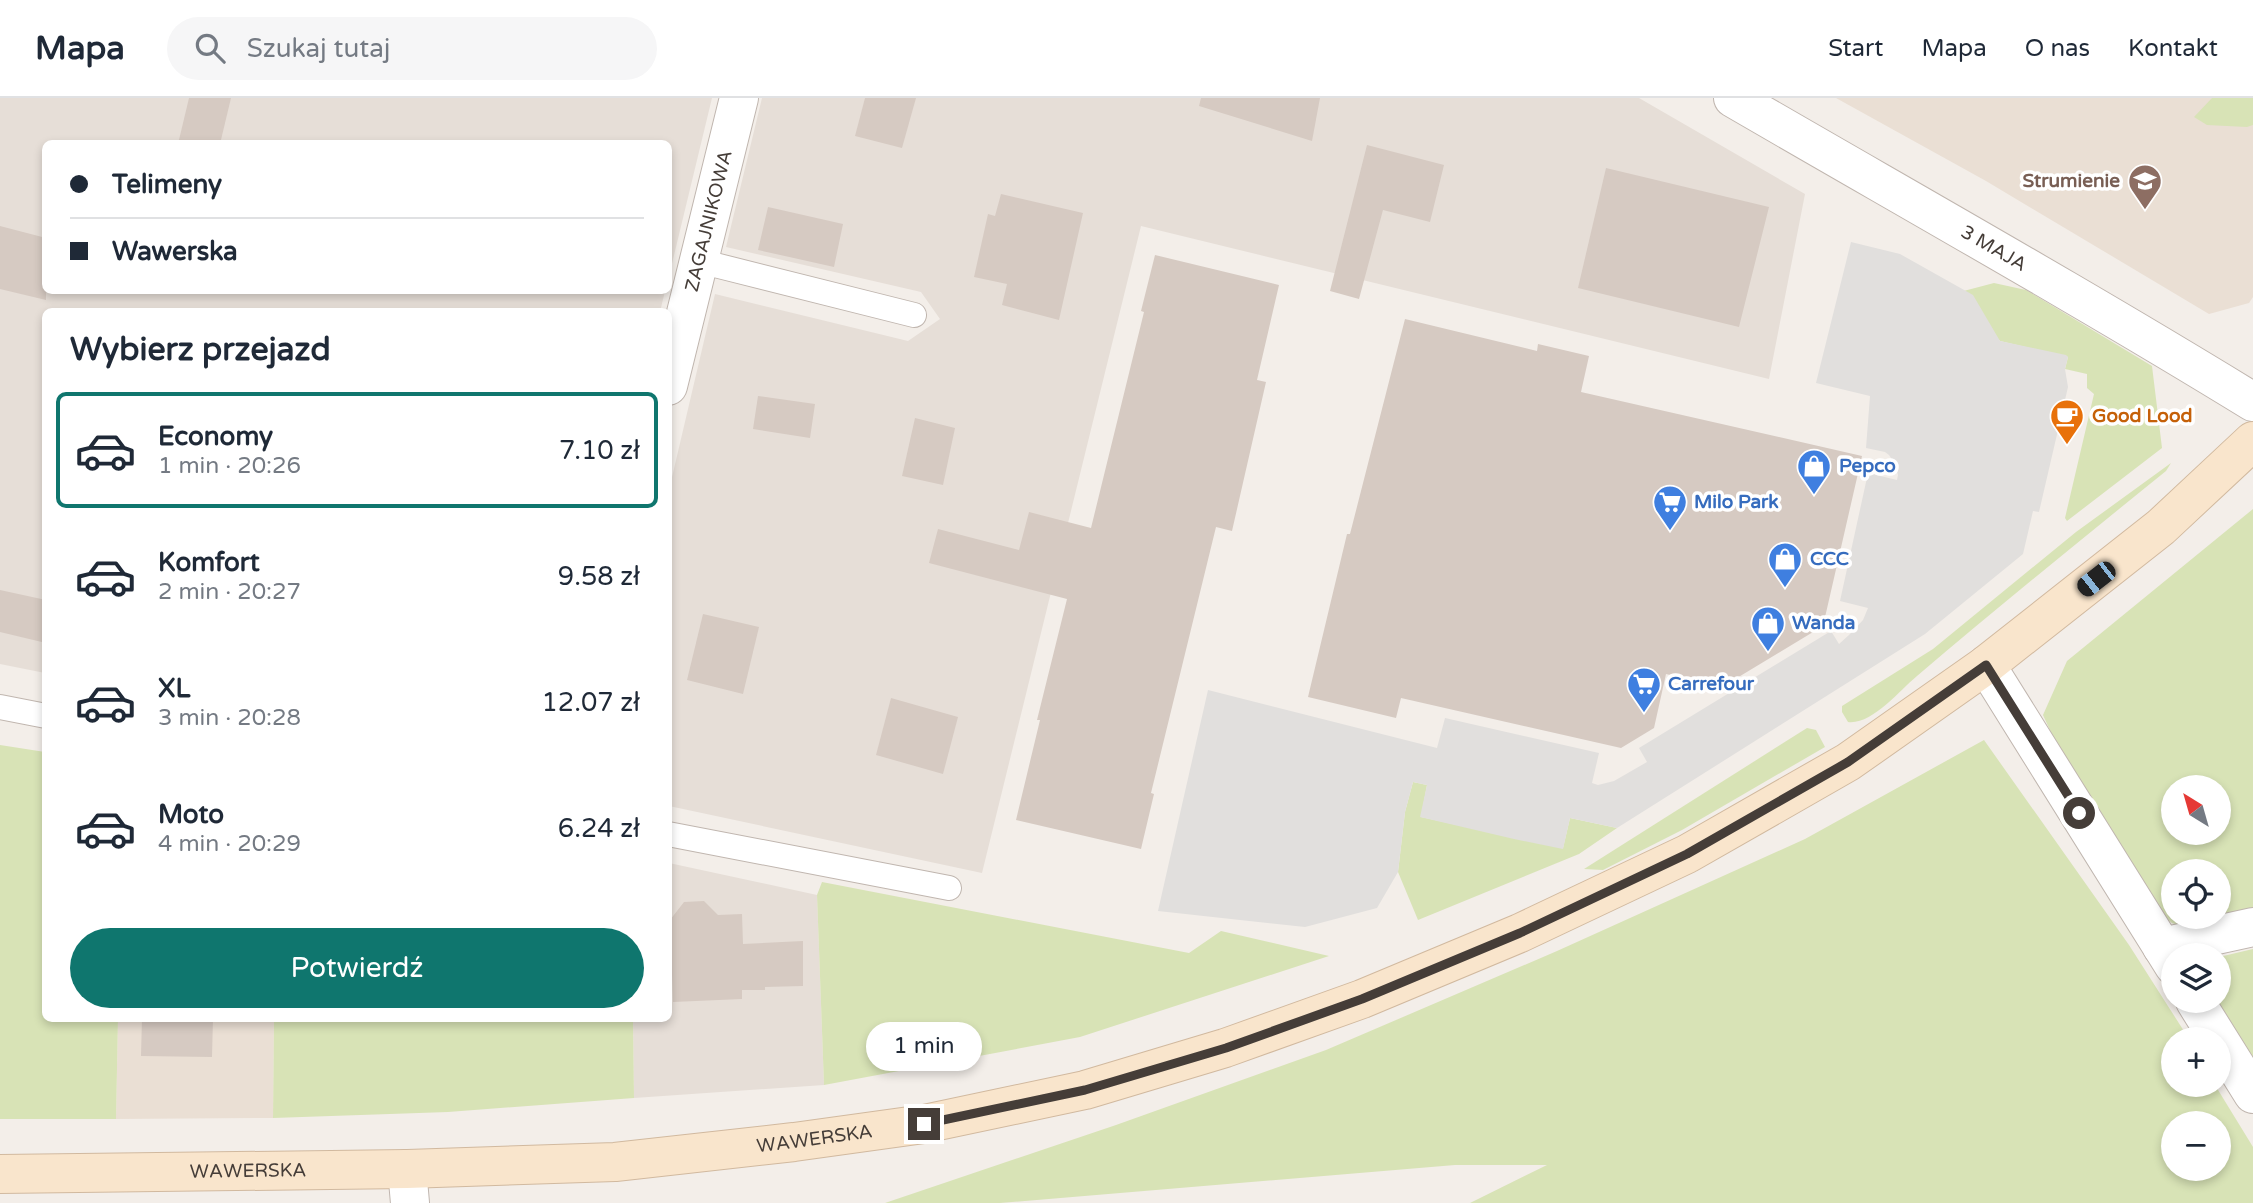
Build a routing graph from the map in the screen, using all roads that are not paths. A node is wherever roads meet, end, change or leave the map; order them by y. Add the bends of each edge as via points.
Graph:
1 (739, 98) edge
2 (1733, 98) edge
3 (699, 261) junction
4 (914, 316) dead end
5 (672, 370) edge
6 (2253, 402) edge
7 (2253, 441) edge
8 (1986, 665) junction
9 (0, 707) edge
10 (42, 715) edge
11 (672, 835) edge
12 (950, 888) dead end
13 (2253, 927) edge
14 (2206, 943) edge
15 (2161, 945) edge
16 (2202, 1013) edge
17 (2253, 1094) edge
18 (0, 1174) edge
19 (408, 1186) edge

1 - 3 street, ZAGAJNIKOWA
2 - 6 street, 3 MAJA
3 - 4 lane
3 - 5 street, ZAGAJNIKOWA
7 - 8 main road, WAWERSKA via 2161,527
8 - 15 street
8 - 19 main road, WAWERSKA via 1848,762 1687,854 1435,969 1226,1048 1085,1090 924,1124
9 - 10 lane
11 - 12 lane
13 - 14 street
16 - 17 street
18 - 19 main road, WAWERSKA

